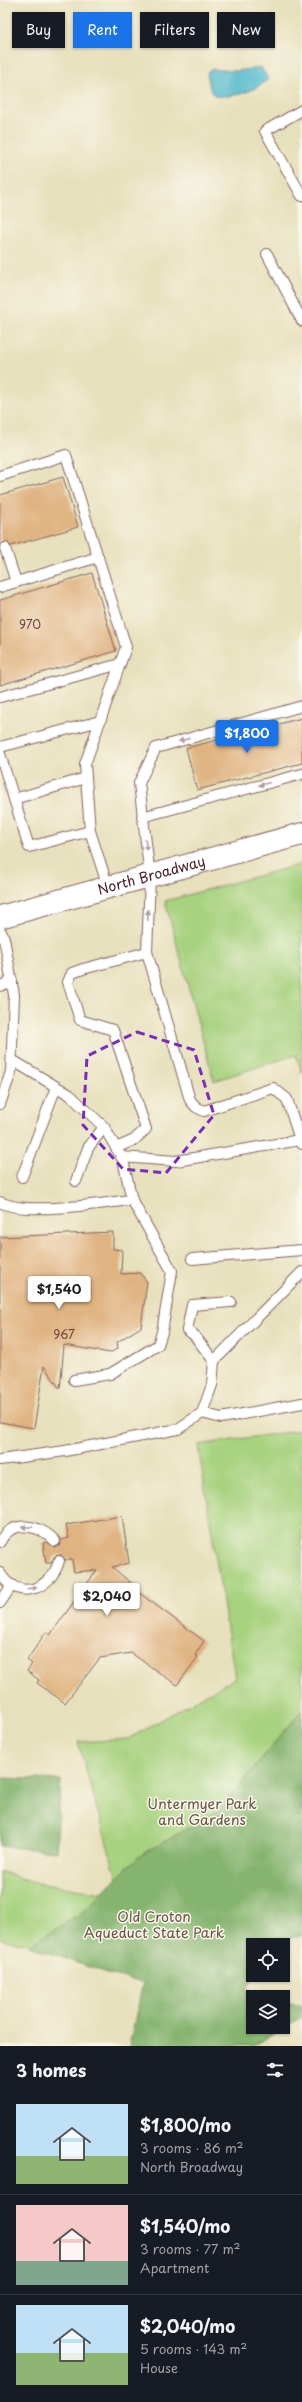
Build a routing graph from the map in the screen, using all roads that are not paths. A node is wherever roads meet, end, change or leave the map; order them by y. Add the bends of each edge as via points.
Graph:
1 (302, 110) edge
2 (302, 196) edge
3 (267, 254) dead end
4 (302, 320) edge
5 (0, 476) edge
6 (5, 548) dead end
7 (98, 557) junction
8 (16, 582) junction
9 (0, 587) edge
10 (120, 664) junction
11 (0, 697) edge
12 (302, 706) edge
13 (100, 721) junction
14 (0, 747) edge
15 (0, 754) edge
16 (302, 774) edge
17 (86, 778) junction
18 (14, 798) junction
19 (142, 817) junction
20 (90, 831) junction
21 (302, 834) edge
22 (150, 877) junction
23 (108, 887) junction
24 (0, 917) edge
25 (0, 930) edge
26 (147, 952) junction
27 (12, 981) junction
28 (0, 986) edge
29 (12, 1060) junction
30 (56, 1087) junction
31 (0, 1104) edge
32 (104, 1127) junction
33 (301, 1142) edge
34 (116, 1148) junction
35 (121, 1157) junction
36 (22, 1177) dead end
37 (76, 1181) dead end
38 (132, 1200) junction
39 (0, 1202) edge
40 (302, 1250) edge
41 (192, 1259) dead end
42 (302, 1272) edge
43 (231, 1302) dead end
44 (214, 1361) junction
45 (74, 1380) dead end
46 (302, 1403) edge
47 (202, 1413) junction
48 (0, 1460) edge
49 (55, 1541) dead end
50 (0, 1542) edge
51 (59, 1561) dead end
52 (0, 1573) edge
53 (12, 1585) junction
54 (0, 1603) edge

1 - 2 lane via 265,130
3 - 4 lane
5 - 7 lane via 66,455
6 - 8 lane
7 - 8 lane
7 - 10 lane via 126,647
8 - 9 lane
10 - 11 lane
10 - 13 lane
12 -> 19 lane via 156,748 139,783
13 - 14 lane
13 - 17 lane via 85,764
15 - 18 lane
16 -> 19 lane
17 - 18 lane
17 - 20 lane
18 - 20 lane via 29,847
19 -> 22 lane
20 - 23 lane
21 - 22 main road, North Broadway
22 - 23 main road, North Broadway
26 -> 22 lane
23 - 24 main road, North Broadway
25 - 27 lane via 4,938
26 - 33 lane via 190,1100 204,1111 273,1088 287,1099
26 - 34 lane via 82,969 72,973 68,982 80,1020 113,1030 146,1129 134,1140
27 - 28 lane
27 - 29 lane
29 - 30 lane
29 - 31 lane via 11,1072
30 - 32 lane via 70,1095
30 - 36 lane
32 - 34 lane
32 - 37 lane via 88,1148
33 - 35 lane via 176,1161
34 - 35 lane
35 - 38 lane
38 - 39 lane via 14,1208
38 - 45 lane via 172,1271 158,1345 110,1374
40 - 41 lane
42 - 44 lane
43 - 44 lane via 192,1304 187,1330
44 - 47 lane via 212,1385
46 - 47 lane via 221,1418
47 - 48 lane via 178,1429 65,1451
49 -> 50 lane via 39,1528 28,1526 8,1532
53 -> 51 lane via 22,1589 42,1586 54,1576
52 - 53 lane
53 - 54 lane

